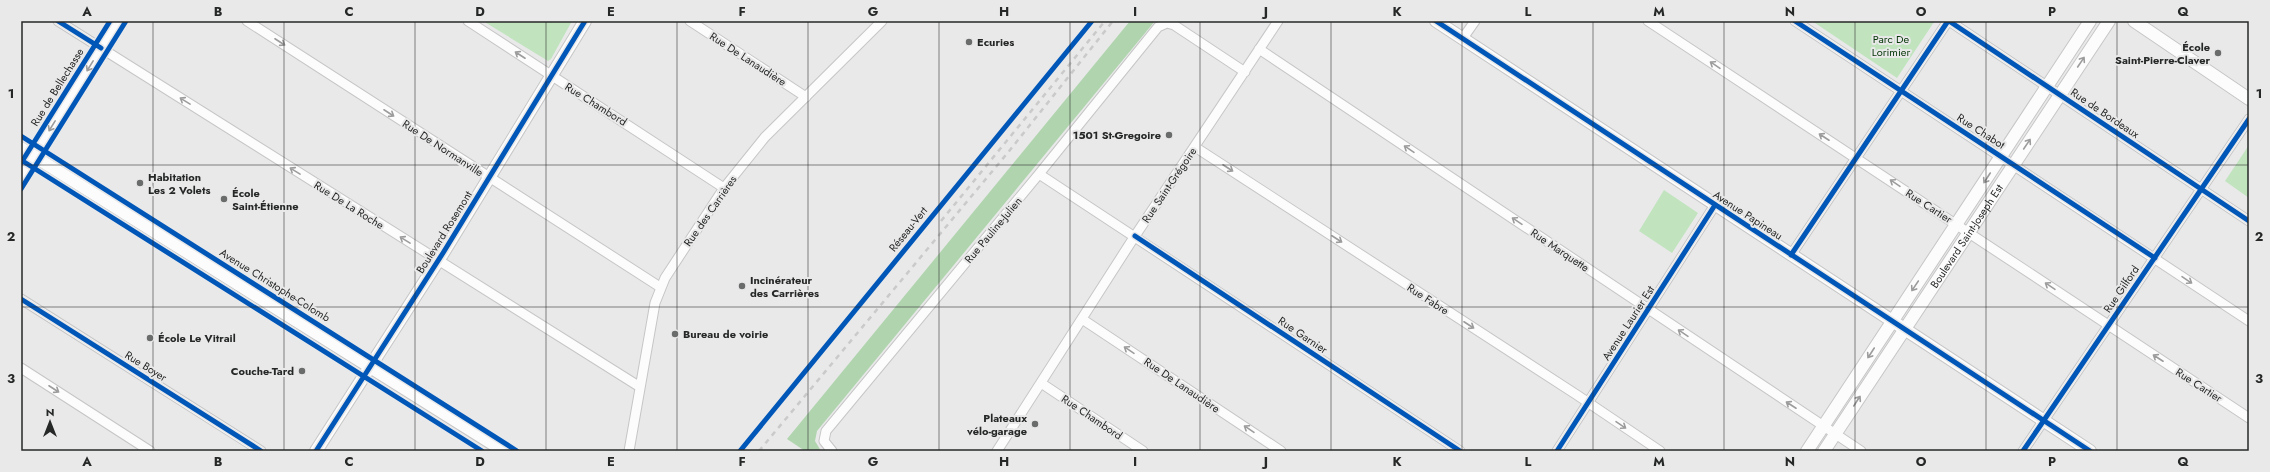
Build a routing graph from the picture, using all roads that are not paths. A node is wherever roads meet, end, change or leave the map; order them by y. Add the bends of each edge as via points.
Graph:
1 (58, 21) edge
2 (119, 21) edge
3 (247, 21) edge
4 (468, 21) edge
5 (585, 21) edge
6 (690, 21) edge
7 (882, 21) edge
8 (1278, 21) edge
9 (1436, 21) edge
10 (1475, 21) edge
11 (1648, 21) edge
12 (1795, 21) edge
13 (1949, 21) edge
14 (2090, 21) edge
15 (2109, 21) edge
16 (2134, 21) edge
17 (1463, 38) junction
18 (101, 48) junction
19 (1259, 49) junction
20 (1245, 72) junction
21 (552, 76) junction
22 (2047, 87) junction
23 (1901, 91) junction
24 (2060, 95) junction
25 (806, 97) junction
26 (2249, 98) edge
27 (2249, 119) edge
28 (1195, 147) junction
29 (21, 148) edge
30 (34, 156) junction
31 (2002, 157) junction
32 (1857, 158) junction
33 (2013, 164) junction
34 (1039, 174) junction
35 (21, 175) edge
36 (489, 178) junction
37 (724, 188) junction
38 (2201, 190) junction
39 (1715, 205) junction
40 (2249, 221) edge
41 (1957, 224) junction
42 (1968, 232) junction
43 (1135, 236) junction
44 (1791, 255) junction
45 (2155, 258) junction
46 (438, 261) junction
47 (660, 287) junction
48 (21, 299) edge
49 (1648, 310) junction
50 (1082, 319) junction
51 (1892, 320) junction
52 (2249, 321) edge
53 (2108, 326) junction
54 (1904, 328) junction
55 (370, 367) junction
56 (21, 368) edge
57 (1041, 383) junction
58 (640, 387) junction
59 (1588, 403) junction
60 (2249, 418) edge
61 (2044, 421) junction
62 (1824, 426) junction
63 (1835, 434) junction
64 (150, 451) edge
65 (261, 451) edge
66 (316, 451) edge
67 (504, 451) edge
68 (629, 451) edge
69 (832, 451) edge
70 (996, 451) edge
71 (1144, 451) edge
72 (1281, 451) edge
73 (1460, 451) edge
74 (1557, 451) edge
75 (1660, 451) edge
76 (1807, 451) edge
77 (1824, 451) edge
78 (1861, 451) edge
79 (2023, 451) edge
80 (2090, 451) edge

1 - 18 street, Rue De La Roche
2 - 18 street, Rue de Bellechasse
3 -> 36 street, Rue De Normanville
21 -> 4 street, Rue Chambord
5 - 21 main road, Boulevard Rosemont
6 - 25 street, Rue De Lanaudière
7 - 25 street, Rue des Carrières
8 - 19 street, Rue Saint-Grégoire
9 - 17 main road, Avenue Papineau
10 - 17 street
32 -> 11 street, Rue Cartier
12 - 23 street, Rue Chabot
13 - 22 street, Rue de Bordeaux
13 - 23 street
14 - 22 main road, Boulevard Saint-Joseph Est
24 -> 15 main road, Boulevard Saint-Joseph Est
16 - 26 main road
17 - 39 main road, Avenue Papineau
18 -> 30 street, Rue de Bellechasse
46 -> 18 street, Rue De La Roche
19 - 20 street, Rue Saint-Grégoire
49 -> 19 street, Rue Marquette
20 - 28 street, Rue Saint-Grégoire
20 - 34 street, Rue Pauline-Julien via 1174,25 1167,23 1158,27
21 - 36 main road, Boulevard Rosemont
21 - 37 street, Rue Chambord
22 - 24 street, Rue de Bordeaux
22 - 31 main road, Boulevard Saint-Joseph Est
23 - 31 street, Rue Chabot
23 - 32 street
33 -> 24 main road, Boulevard Saint-Joseph Est
24 - 38 street, Rue de Bordeaux
25 - 37 street, Rue des Carrières via 765,137
27 - 38 street, Rue Gilford
28 - 43 street, Rue Saint-Grégoire
28 -> 59 street, Rue Fabre
29 - 30 main road, Avenue Christophe-Colomb
30 - 35 street, Rue de Bellechasse
30 - 55 main road, Avenue Christophe-Colomb
31 - 33 street, Rue Chabot
31 -> 41 main road, Boulevard Saint-Joseph Est
41 -> 32 street, Rue Cartier
32 - 44 street
33 - 42 main road, Boulevard Saint-Joseph Est
33 - 45 street, Rue Chabot
34 - 43 street, Rue Garnier
34 - 69 street, Rue Pauline-Julien via 826,431 824,441
36 - 46 main road, Boulevard Rosemont
36 - 47 street, Rue De Normanville
37 - 47 street, Rue des Carrières
38 - 40 street, Rue de Bordeaux
38 - 45 street, Rue Gilford
39 - 44 main road, Avenue Papineau
39 - 49 street, Avenue Laurier Est
41 - 42 street, Rue Cartier
41 -> 51 main road, Boulevard Saint-Joseph Est
53 -> 42 street, Rue Cartier
42 - 54 main road, Boulevard Saint-Joseph Est
43 - 50 street, Rue Saint-Grégoire
43 - 73 street, Rue Garnier
44 - 51 main road, Avenue Papineau
45 -> 52 street, Rue Chabot
45 - 53 street, Rue Gilford
46 - 55 main road, Boulevard Rosemont
46 - 58 street, Rue De La Roche
47 - 58 street, Rue des Carrières
48 - 65 street, Rue Boyer
49 - 59 street, Avenue Laurier Est
62 -> 49 street, Rue Marquette
50 - 57 street, Rue Saint-Grégoire
72 -> 50 street, Rue De Lanaudière
51 - 54 main road, Avenue Papineau
51 -> 62 main road, Boulevard Saint-Joseph Est
60 -> 53 street, Rue Cartier
53 - 61 street, Rue Gilford
54 - 61 main road, Avenue Papineau
63 -> 54 main road, Boulevard Saint-Joseph Est
55 - 66 main road, Boulevard Rosemont
55 - 67 main road, Avenue Christophe-Colomb
56 -> 64 street
57 - 70 street, Rue Saint-Grégoire
57 - 71 street, Rue Chambord
58 - 68 street, Rue des Carrières
59 - 74 street, Avenue Laurier Est
59 -> 75 street, Rue Fabre
61 - 79 street, Rue Gilford
61 - 80 main road, Avenue Papineau
62 - 63 street, Rue Marquette
62 - 76 main road, Boulevard Saint-Joseph Est
63 - 77 main road, Boulevard Saint-Joseph Est
63 - 78 street, Rue Marquette

